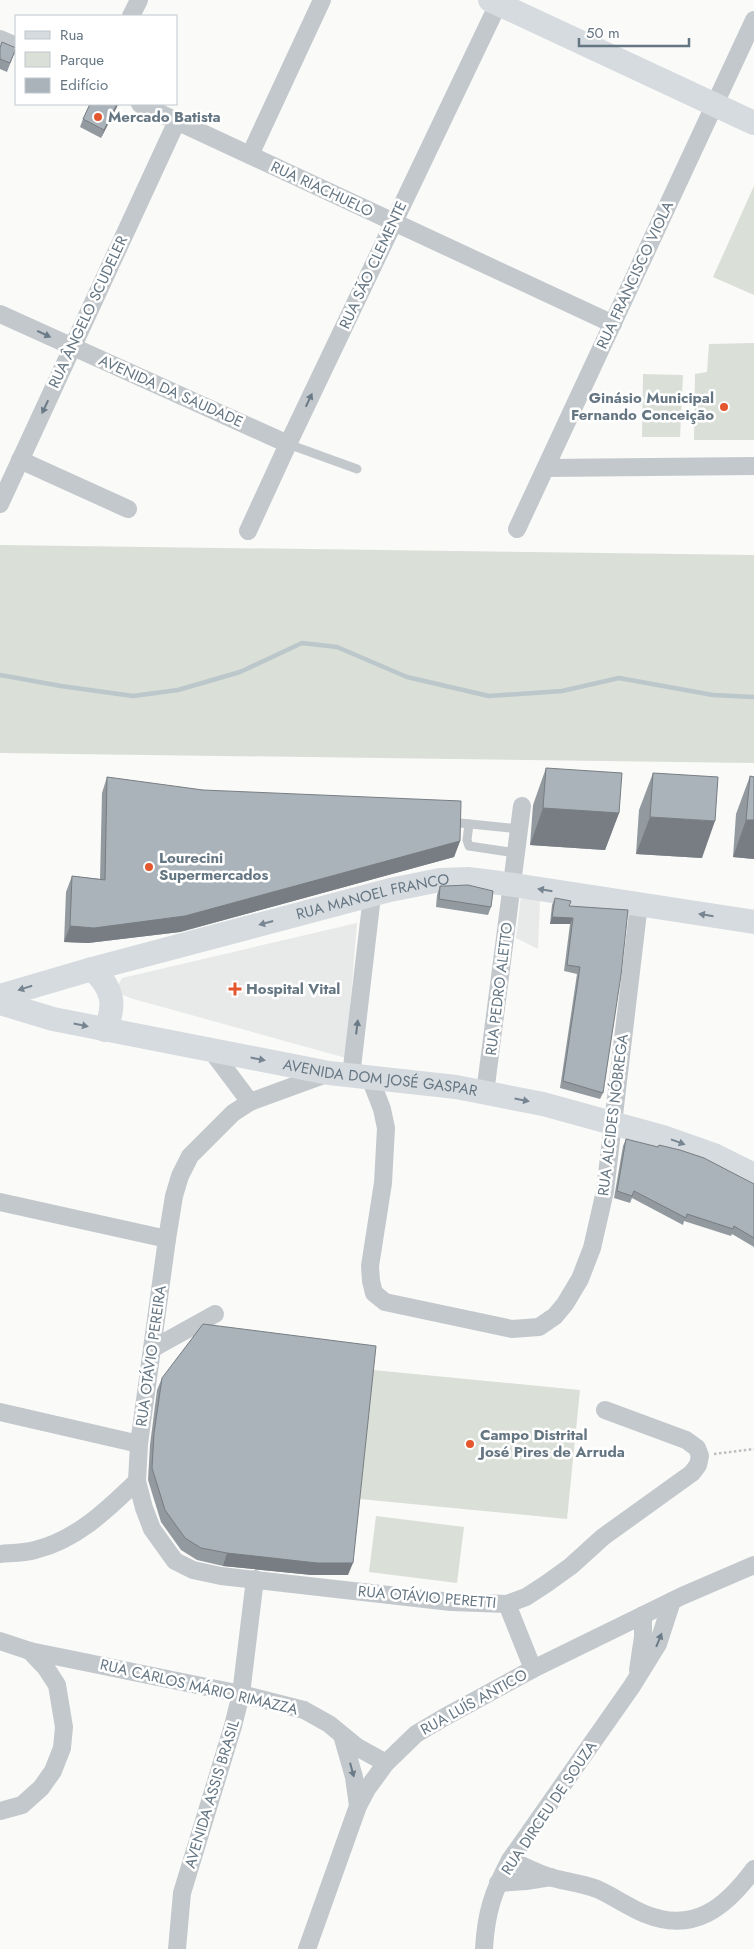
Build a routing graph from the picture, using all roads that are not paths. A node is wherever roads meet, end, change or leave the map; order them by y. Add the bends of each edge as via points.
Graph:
1 (139, 0) edge
2 (322, 0) edge
3 (496, 1) edge
4 (132, 15) edge
5 (754, 20) edge
6 (0, 38) edge
7 (15, 46) edge
8 (714, 104) junction
9 (142, 105) edge
10 (177, 121) junction
11 (754, 123) edge
12 (250, 156) junction
13 (393, 222) junction
14 (0, 314) edge
15 (612, 324) junction
16 (72, 347) junction
17 (288, 444) junction
18 (20, 460) junction
19 (754, 466) edge
20 (546, 468) junction
21 (357, 469) dead end
22 (0, 504) edge
23 (128, 509) dead end
24 (517, 529) dead end
25 (248, 531) dead end
26 (522, 806) dead end
27 (519, 829) junction
28 (516, 853) junction
29 (512, 884) junction
30 (372, 896) junction
31 (638, 904) junction
32 (754, 922) edge
33 (92, 968) junction
34 (59, 978) junction
35 (0, 996) edge
36 (0, 1003) edge
37 (53, 1019) junction
38 (106, 1030) junction
39 (211, 1050) junction
40 (350, 1076) junction
41 (485, 1093) junction
42 (250, 1102) junction
43 (612, 1123) junction
44 (754, 1175) edge
45 (0, 1202) edge
46 (167, 1239) junction
47 (215, 1314) dead end
48 (152, 1349) junction
49 (605, 1410) dead end
50 (0, 1412) edge
51 (139, 1444) junction
52 (137, 1481) junction
53 (0, 1554) edge
54 (754, 1564) edge
55 (255, 1579) junction
56 (672, 1601) junction
57 (507, 1604) junction
58 (643, 1615) junction
59 (0, 1641) edge
60 (30, 1651) junction
61 (534, 1669) junction
62 (637, 1676) junction
63 (241, 1694) junction
64 (342, 1735) junction
65 (386, 1763) junction
66 (358, 1806) junction
67 (0, 1811) edge
68 (510, 1860) junction
69 (754, 1869) edge
70 (552, 1877) junction
71 (498, 1883) junction
72 (177, 1949) edge
73 (307, 1949) edge
74 (484, 1949) edge

1 - 4 street
2 - 12 street
3 - 8 street
3 - 13 street, RUA SÃO CLEMENTE
5 - 8 street, RUA FRANCISCO VIOLA
6 - 7 street
8 - 11 street
8 - 15 street, RUA FRANCISCO VIOLA
9 - 10 street, RUA RIACHUELO
10 - 12 street, RUA RIACHUELO
10 - 16 street, RUA ÂNGELO SCUDELER
12 - 13 street, RUA RIACHUELO
13 - 15 street, RUA RIACHUELO
17 -> 13 street, RUA SÃO CLEMENTE
14 -> 16 street, AVENIDA DA SAUDADE
15 - 20 street, RUA FRANCISCO VIOLA
16 - 17 street, AVENIDA DA SAUDADE
16 -> 18 street, RUA ÂNGELO SCUDELER
17 - 21 lane
17 - 25 street, RUA SÃO CLEMENTE
18 - 22 street, RUA ÂNGELO SCUDELER
18 - 23 street
19 - 20 street
20 - 24 street, RUA FRANCISCO VIOLA
26 - 27 street, RUA PEDRO ALETTO
27 - 28 street, RUA PEDRO ALETTO
27 - 28 lane via 464,823 469,846
28 - 29 street, RUA PEDRO ALETTO
29 - 30 street, RUA MANOEL FRANCO via 468,879 440,880
31 -> 29 street, RUA MANOEL FRANCO
29 - 41 street, RUA PEDRO ALETTO
30 -> 33 street, RUA MANOEL FRANCO
40 -> 30 street
32 -> 31 street, RUA MANOEL FRANCO
31 - 43 street, RUA ALCIDES NÓBREGA
33 - 34 street, RUA MANOEL FRANCO
33 - 38 street via 105,981 110,995 112,1012
34 -> 35 street, RUA MANOEL FRANCO
34 - 37 street via 49,998
36 - 37 street, AVENIDA DOM JOSÉ GASPAR
37 -> 38 street, AVENIDA DOM JOSÉ GASPAR
38 - 39 street, AVENIDA DOM JOSÉ GASPAR
39 -> 40 street, AVENIDA DOM JOSÉ GASPAR
39 - 42 street
40 - 41 street, AVENIDA DOM JOSÉ GASPAR
40 - 42 street, RUA OTÁVIO PEREIRA
40 - 43 street, RUA ALCIDES NÓBREGA via 382,1109 386,1128 383,1182 370,1266 374,1293 385,1302 512,1329 540,1326 554,1316 580,1279 592,1248 605,1192
41 -> 43 street, AVENIDA DOM JOSÉ GASPAR via 543,1104
42 - 46 street, RUA OTÁVIO PEREIRA via 233,1113 190,1156 174,1196
43 -> 44 street, AVENIDA DOM JOSÉ GASPAR via 706,1152
45 - 46 street
46 - 48 street, RUA OTÁVIO PEREIRA
47 - 48 street
48 - 51 street, RUA OTÁVIO PEREIRA
49 - 57 street, RUA OTÁVIO PERETTI via 686,1440 697,1448 700,1456 698,1466 684,1480 603,1537 571,1566 526,1597
50 - 51 street
51 - 52 street, RUA OTÁVIO PEREIRA
52 - 53 street via 78,1532 63,1540 33,1551
52 - 55 street, RUA OTÁVIO PERETTI via 152,1529 175,1561 193,1570
54 - 56 street, RUA LUÍS ANTICO
55 - 57 street, RUA OTÁVIO PERETTI via 451,1602
55 - 63 street, AVENIDA ASSIS BRASIL
56 - 58 street, RUA LUÍS ANTICO
62 -> 56 street, RUA DIRCEU DE SOUZA via 658,1644
57 - 61 street
58 - 61 street, RUA LUÍS ANTICO
58 - 62 street, RUA DIRCEU DE SOUZA
59 - 60 street, RUA CARLOS MÁRIO RIMAZZA
60 - 63 street, RUA CARLOS MÁRIO RIMAZZA
60 - 67 street via 57,1685 64,1727 62,1748 41,1788 22,1805
61 - 65 street, RUA LUÍS ANTICO via 416,1734
62 - 68 street, RUA DIRCEU DE SOUZA
63 - 64 street, RUA CARLOS MÁRIO RIMAZZA via 304,1710
63 - 72 street, AVENIDA ASSIS BRASIL via 182,1893
64 - 65 street, RUA CARLOS MÁRIO RIMAZZA
64 -> 66 street
65 - 66 street, RUA LUÍS ANTICO
66 - 73 street, RUA LUÍS ANTICO
68 - 70 street
68 - 71 street, RUA DIRCEU DE SOUZA
69 - 70 street via 730,1899 712,1912 680,1922 643,1914 599,1890
70 - 71 street
71 - 74 street, RUA DIRCEU DE SOUZA via 485,1922

